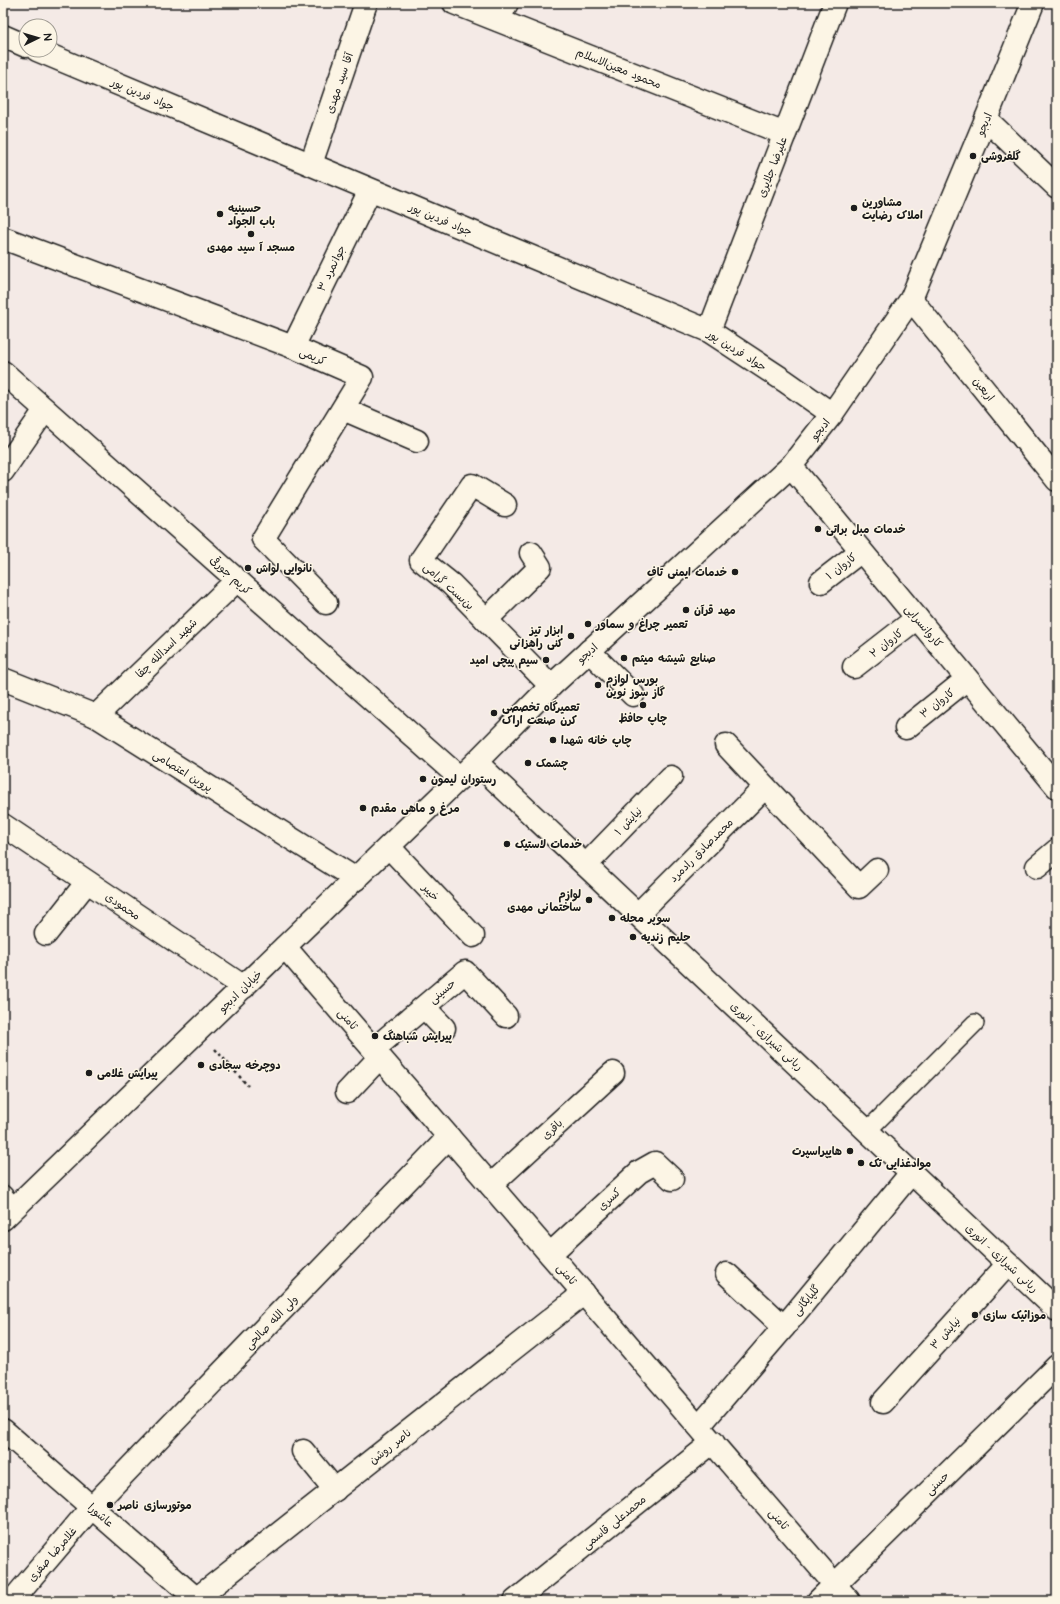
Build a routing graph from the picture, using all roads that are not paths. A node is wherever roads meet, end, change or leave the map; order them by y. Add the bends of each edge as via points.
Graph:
1 (366, 3) edge
2 (454, 3) edge
3 (1033, 3) edge
4 (829, 5) edge
5 (503, 12) edge
6 (3, 36) edge
7 (18, 43) edge
8 (56, 58) edge
9 (986, 119) junction
10 (784, 134) junction
11 (311, 164) junction
12 (1057, 187) edge
13 (370, 190) junction
14 (3, 238) edge
15 (911, 299) junction
16 (709, 331) junction
17 (293, 347) junction
18 (3, 372) edge
19 (343, 409) junction
20 (45, 410) junction
21 (832, 414) junction
22 (417, 441) dead end
23 (4, 466) edge
24 (791, 466) junction
25 (1057, 480) edge
26 (505, 505) dead end
27 (861, 551) junction
28 (531, 553) dead end
29 (237, 580) junction
30 (821, 582) dead end
31 (326, 603) dead end
32 (917, 618) junction
33 (486, 620) junction
34 (589, 651) junction
35 (854, 667) dead end
36 (3, 679) edge
37 (967, 679) junction
38 (551, 686) junction
39 (633, 695) dead end
40 (96, 716) junction
41 (906, 728) dead end
42 (726, 745) dead end
43 (476, 762) junction
44 (671, 777) dead end
45 (460, 778) junction
46 (765, 787) junction
47 (1057, 787) edge
48 (3, 825) edge
49 (389, 847) junction
50 (1057, 850) edge
51 (586, 865) junction
52 (1037, 866) dead end
53 (877, 870) dead end
54 (356, 879) junction
55 (87, 882) junction
56 (638, 914) junction
57 (46, 934) dead end
58 (473, 936) dead end
59 (285, 947) junction
60 (244, 987) junction
61 (424, 1007) junction
62 (506, 1016) dead end
63 (975, 1023) dead end
64 (444, 1028) dead end
65 (377, 1053) junction
66 (612, 1073) dead end
67 (347, 1092) dead end
68 (867, 1131) junction
69 (450, 1137) junction
70 (911, 1173) junction
71 (672, 1179) dead end
72 (491, 1185) junction
73 (7, 1207) edge
74 (550, 1254) junction
75 (1008, 1264) junction
76 (727, 1274) dead end
77 (584, 1293) junction
78 (1057, 1310) edge
79 (784, 1327) junction
80 (1057, 1366) edge
81 (883, 1402) dead end
82 (3, 1430) edge
83 (706, 1434) junction
84 (303, 1451) dead end
85 (335, 1490) junction
86 (92, 1507) junction
87 (835, 1584) junction
88 (197, 1600) edge
89 (12, 1601) edge
90 (515, 1601) edge
91 (818, 1601) edge
92 (849, 1601) edge

1 - 11 street, آقا سید مهدی
2 - 5 street, محمود معین‌الاسلام
3 - 9 street, ادبجو
4 - 10 street, علیرضا جلایری
5 - 10 street, محمود معین‌الاسلام
6 - 7 street
8 - 11 street, جواد فردین پور
9 - 12 street
9 - 15 street, ادبجو
10 - 16 street, علیرضا جلایری
11 - 13 street, جواد فردین پور
13 - 16 street, جواد فردین پور
13 - 17 street, جوانمرد ۳
14 - 17 street, کریمی
15 - 21 street, ادبجو
15 - 25 street, اربعین
16 - 21 street, جواد فردین پور
17 - 19 street, کریمی via 362,377
18 - 20 street, کریم جورقی
19 - 22 street
19 - 31 street, کریمی via 263,539
20 - 23 street
20 - 29 street, کریم جورقی
21 - 24 street, ادبجو
24 - 27 street, کاروانسرایی
24 - 34 street, ادبجو
26 - 33 street, بن‌بست گرامی via 472,485 421,560 451,584
27 - 30 street, کاروان ۱
27 - 32 street, کاروانسرایی
28 - 33 street via 540,567
29 - 40 street, شهید اسدالله چقا
29 - 45 street, کریم جورقی
32 - 35 street, کاروان ۲
32 - 37 street, کاروانسرایی
33 - 38 street, بن‌بست گرامی
34 - 38 street, ادبجو
34 - 39 street
36 - 40 street, پروین اعتصامی
37 - 41 street, کاروان ۳
37 - 47 street, کاروانسرایی
38 - 43 street, ادبجو
40 - 54 street, پروین اعتصامی
42 - 46 street
43 - 45 street, خیابان ادبجو
43 - 51 street, ربانی شیرازی - انوری
44 - 51 street, نیایش ۱
45 - 49 street, خیابان ادبجو
46 - 53 street via 859,887
46 - 56 street, محمدصادق رادمرد
48 - 55 street, محمودی
49 - 54 street, خیابان ادبجو
49 - 58 street, خیبر
50 - 52 street
51 - 56 street, ربانی شیرازی - انوری
54 - 59 street, خیابان ادبجو
55 - 57 street
55 - 60 street, محمودی
56 - 68 street, ربانی شیرازی - انوری
59 - 60 street, خیابان ادبجو
59 - 65 street, ثامنی
60 - 73 street, خیابان ادبجو
61 - 62 street, حسینی via 465,972
61 - 64 street
61 - 65 street, حسینی
63 - 68 lane
65 - 67 street, حسینی
65 - 69 street, ثامنی
66 - 72 street, باقری
68 - 70 street, ربانی شیرازی - انوری
69 - 72 street, ثامنی
69 - 86 street, ولی الله صالحی
70 - 75 street, ربانی شیرازی - انوری
70 - 79 street, گلپایگانی
71 - 74 street, کسری via 655,1163 639,1172
72 - 74 street, ثامنی
74 - 77 street, ثامنی
75 - 78 street, ربانی شیرازی - انوری
75 - 81 street, نیایش ۳
76 - 79 street
77 - 83 street, ثامنی
77 - 85 street, ناصر روشن
79 - 83 street, گلپایگانی
80 - 87 street, حسنی
82 - 86 street, عاشورا
83 - 87 street, ثامنی
83 - 90 street, محمدعلی قاسمی
84 - 85 street
85 - 88 street, ناصر روشن
86 - 88 street, عاشورا
86 - 89 street, غلامرضا صفری
87 - 91 street, حسنی
87 - 92 street, ثامنی

